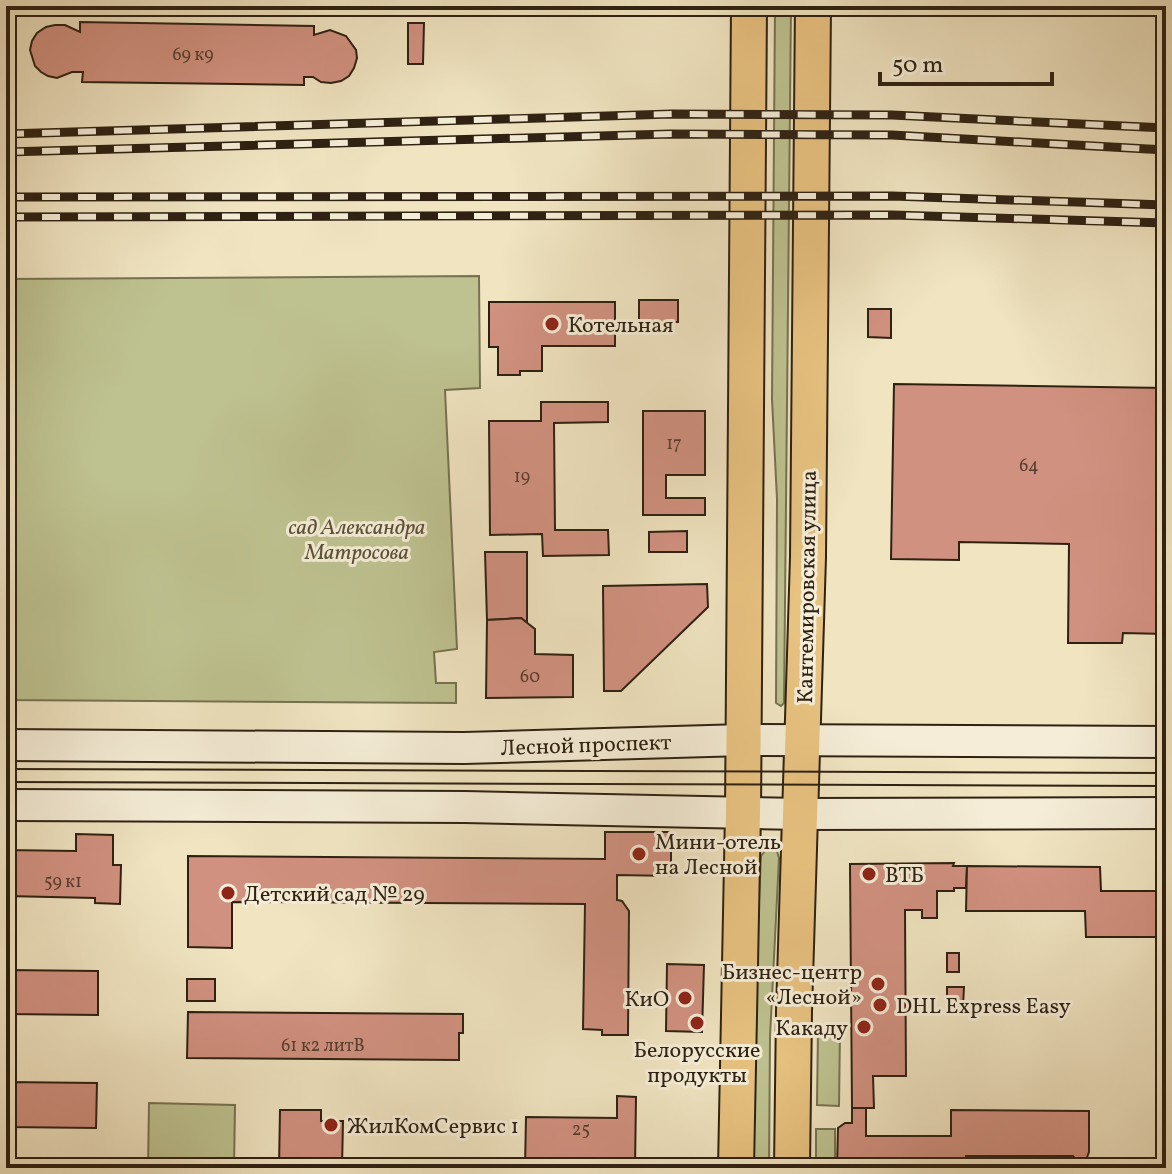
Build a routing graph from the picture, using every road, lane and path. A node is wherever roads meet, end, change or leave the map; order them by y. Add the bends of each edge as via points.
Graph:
1 (749, 6) edge
2 (813, 6) edge
3 (744, 740) junction
4 (803, 740) junction
5 (1166, 742) edge
6 (6, 745) edge
7 (6, 805) edge
8 (743, 812) junction
9 (1166, 813) edge
10 (801, 814) junction
11 (736, 1168) edge
12 (792, 1168) edge

1 - 3 main road
2 - 4 main road, Кантемировская улица
3 - 4 main road, Лесной проспект
3 - 6 main road, Лесной проспект via 464,748
3 - 8 main road
4 - 5 main road, Лесной проспект
4 - 10 main road, Кантемировская улица
7 - 8 main road
8 - 10 main road
8 - 11 main road
9 - 10 main road
10 - 12 main road, Кантемировская улица

